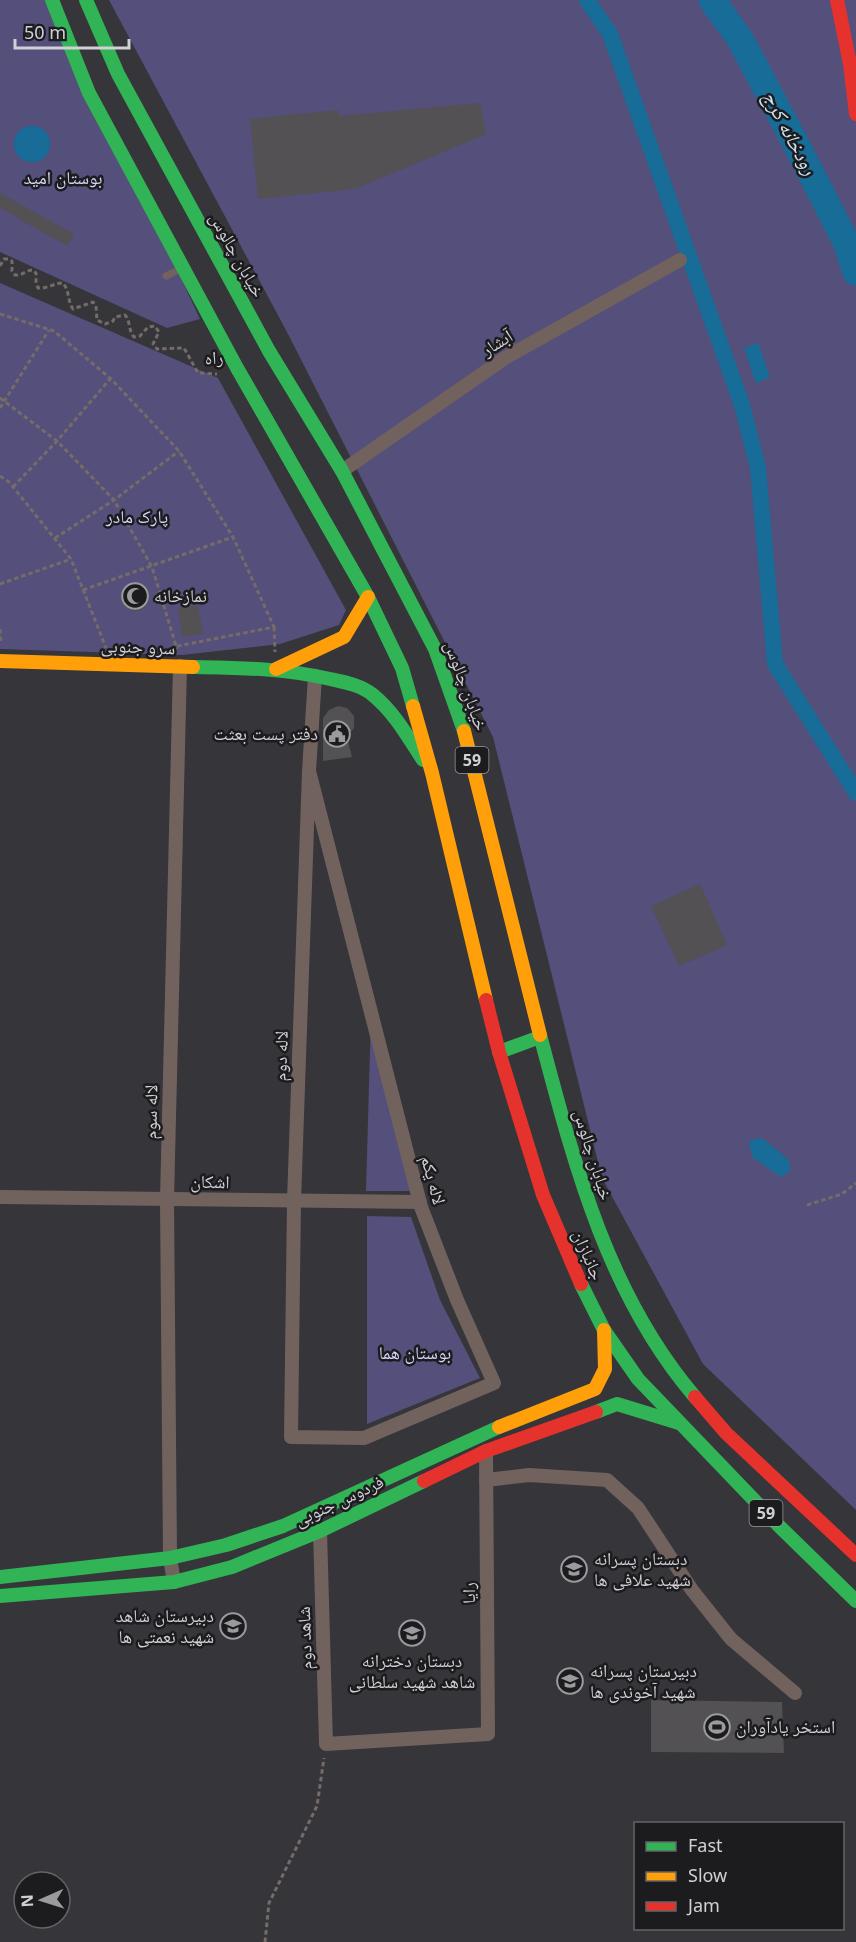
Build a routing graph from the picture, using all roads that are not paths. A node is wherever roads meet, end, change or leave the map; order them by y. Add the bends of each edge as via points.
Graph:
1 (52, 0) edge
2 (86, 0) edge
3 (837, 0) edge
4 (856, 114) edge
5 (680, 260) dead end
6 (183, 267) junction
7 (166, 276) dead end
8 (342, 471) junction
9 (368, 597) junction
10 (0, 661) edge
11 (180, 666) junction
12 (276, 669) junction
13 (315, 676) junction
14 (309, 771) junction
15 (432, 773) junction
16 (540, 1037) junction
17 (499, 1052) junction
18 (0, 1197) edge
19 (167, 1199) junction
20 (294, 1201) junction
21 (420, 1202) junction
22 (604, 1330) junction
23 (678, 1423) junction
24 (291, 1437) joint
25 (486, 1451) junction
26 (486, 1480) junction
27 (320, 1531) junction
28 (856, 1555) edge
29 (170, 1558) junction
30 (0, 1576) edge
31 (174, 1582) junction
32 (0, 1596) edge
33 (856, 1600) edge
34 (795, 1693) dead end
35 (326, 1744) joint

1 - 6 main road, 59 via 89,93
2 - 8 main road, خیابان چالوس / 59 via 123,84 269,351
3 - 4 main road
5 - 8 street, آبشار via 505,358
6 - 7 lane
6 - 9 main road, 59
8 - 16 main road, خیابان چالوس / 59 via 435,650 467,740
9 - 12 main road via 344,637
9 - 15 main road, 59 via 402,668
10 - 11 main road, سرو جنوبی
11 - 12 main road, سرو جنوبی
11 - 19 street, لاله سوم
12 - 13 main road, سرو جنوبی
13 - 14 street, لاله دوم
13 - 15 main road, سرو جنوبی via 369,692 393,714
14 - 20 street, لاله دوم
14 - 21 street, لاله یکم
15 - 17 main road, جانبازان / 59
16 - 17 main road
16 - 28 main road, خیابان چالوس / 59 via 580,1182 615,1272 650,1334 685,1385 726,1433
17 - 22 main road, جانبازان / 59 via 543,1195
18 - 19 street, اشکان
19 - 20 street, اشکان
19 - 29 street, لاله سوم
20 - 21 street, اشکان
20 - 24 street, لاله دوم
21 - 24 street, لاله یکم via 494,1383 364,1438
22 - 23 main road, جانبازان / 59 via 638,1379
22 - 29 main road, فردوس جنوبی via 605,1369 595,1389 506,1424 283,1526
23 - 25 main road, فردوس جنوبی via 617,1404
23 - 33 main road, جانبازان / 59
25 - 26 street, رایا
25 - 27 main road, فردوس جنوبی
26 - 34 street via 529,1475 607,1480 638,1508 692,1590 731,1639
26 - 35 street, رایا via 488,1734
27 - 31 main road, فردوس جنوبی via 232,1567
27 - 35 street, شاهد دوم
29 - 30 main road, فردوس جنوبی
29 - 31 street, لاله سوم
31 - 32 main road, فردوس جنوبی

